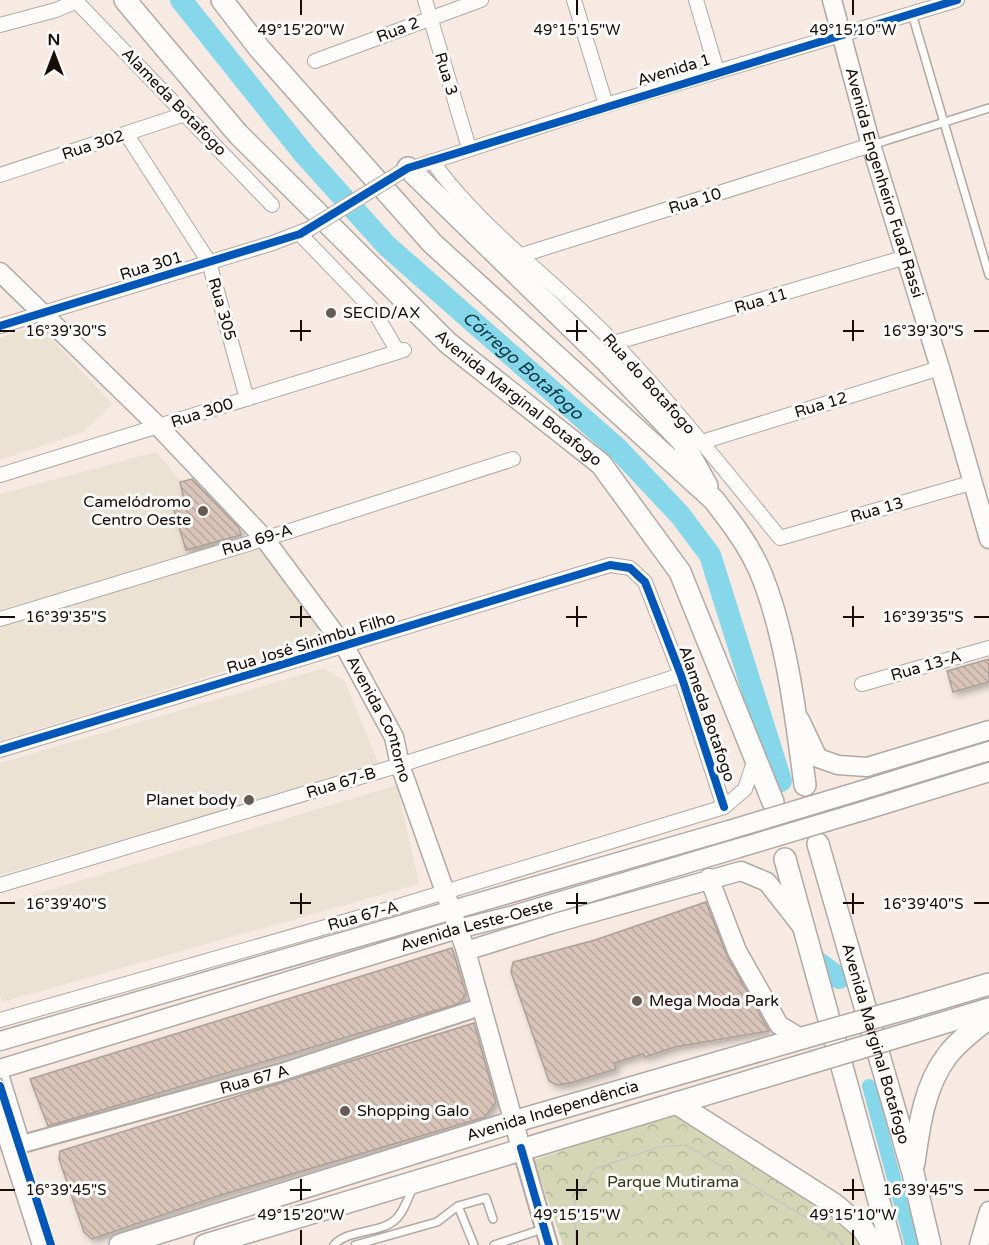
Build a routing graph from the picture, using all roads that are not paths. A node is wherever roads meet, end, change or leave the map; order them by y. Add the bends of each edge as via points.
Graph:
1 (125, 0) edge
2 (222, 0) edge
3 (425, 0) edge
4 (481, 0) edge
5 (574, 0) edge
6 (696, 0) edge
7 (832, 0) edge
8 (957, 0) edge
9 (76, 1) edge
10 (912, 14) junction
11 (429, 18) junction
12 (0, 25) edge
13 (842, 36) junction
14 (315, 61) dead end
15 (717, 71) junction
16 (606, 105) junction
17 (989, 108) edge
18 (185, 114) junction
19 (944, 121) junction
20 (127, 135) junction
21 (872, 146) junction
22 (469, 148) junction
23 (432, 161) junction
24 (404, 170) junction
25 (0, 175) edge
26 (272, 205) dead end
27 (304, 231) junction
28 (519, 256) junction
29 (906, 257) junction
30 (209, 262) junction
31 (0, 272) edge
32 (989, 275) edge
33 (42, 314) junction
34 (0, 326) edge
35 (614, 343) junction
36 (940, 368) junction
37 (248, 399) junction
38 (160, 428) junction
39 (702, 442) junction
40 (513, 459) dead end
41 (0, 476) edge
42 (974, 482) junction
43 (714, 500) junction
44 (264, 538) junction
45 (780, 538) joint
46 (989, 539) edge
47 (630, 568) joint
48 (0, 619) edge
49 (345, 647) junction
50 (989, 648) edge
51 (681, 675) junction
52 (862, 684) dead end
53 (792, 705) junction
54 (989, 730) edge
55 (0, 750) edge
56 (989, 751) edge
57 (755, 759) junction
58 (400, 765) junction
59 (989, 772) edge
60 (805, 785) dead end
61 (773, 802) dead end
62 (724, 807) junction
63 (818, 844) dead end
64 (785, 859) dead end
65 (709, 878) junction
66 (0, 885) edge
67 (443, 892) junction
68 (452, 910) junction
69 (402, 915) junction
70 (514, 915) junction
71 (552, 924) junction
72 (458, 929) junction
73 (805, 930) junction
74 (466, 951) junction
75 (989, 984) edge
76 (480, 1007) junction
77 (989, 1009) edge
78 (989, 1018) edge
79 (0, 1020) edge
80 (804, 1038) junction
81 (0, 1041) edge
82 (1, 1069) edge
83 (676, 1103) junction
84 (0, 1114) edge
85 (513, 1122) junction
86 (12, 1148) edge
87 (521, 1148) junction
88 (913, 1173) junction
89 (415, 1182) junction
90 (458, 1206) junction
91 (989, 1211) edge
92 (493, 1219) dead end
93 (544, 1228) junction
94 (42, 1245) edge
95 (120, 1245) edge
96 (207, 1245) edge
97 (334, 1245) edge
98 (355, 1245) edge
99 (474, 1245) edge
100 (494, 1245) edge
101 (549, 1245) edge
102 (873, 1245) edge
103 (891, 1245) edge
104 (930, 1245) edge
105 (979, 1245) edge

1 - 57 main road, Avenida Marginal Botafogo via 238,134 448,343 601,464 680,572
2 - 43 main road via 259,48 432,243
3 - 11 street, Rua 3
4 - 11 street, Rua 2
5 - 16 street
6 - 15 street
7 - 13 main road, Avenida Engenheiro Fuad Rassi
8 - 10 street, Avenida 1
9 - 12 street
9 - 18 street, Alameda Botafogo
10 - 13 street, Avenida 1
10 - 19 lane
11 - 14 street, Rua 2
11 - 22 street, Rua 3
13 - 15 street, Avenida 1
13 - 21 main road, Avenida Engenheiro Fuad Rassi
15 - 16 street, Avenida 1
16 - 22 street, Avenida 1
17 - 19 lane
18 - 20 street, Rua 302
18 - 26 street, Alameda Botafogo
19 - 21 lane
19 - 32 lane
20 - 25 street, Rua 302
20 - 30 street, Rua 305
21 - 28 street, Rua 10
21 - 29 main road, Avenida Engenheiro Fuad Rassi
22 - 23 street, Avenida 1
23 - 24 street, Avenida 1
23 - 28 street, Rua do Botafogo
24 - 27 street, Rua 301, bridge
24 - 43 main road via 606,361 682,441
27 - 30 street, Rua 301
27 - 37 street, Rua 300 via 374,312 401,351
28 - 35 street, Rua do Botafogo
29 - 35 street, Rua 11
29 - 36 main road, Avenida Engenheiro Fuad Rassi
30 - 33 street, Rua 301
30 - 37 street, Rua 305
31 - 33 main road, Avenida Contorno
33 - 34 street, Rua 301
33 - 38 main road, Avenida Contorno
35 - 39 street, Rua do Botafogo
36 - 39 street, Rua 12
36 - 42 main road, Avenida Engenheiro Fuad Rassi
37 - 38 street, Rua 300
38 - 41 street, Rua 300
38 - 44 main road, Avenida Contorno
39 - 45 street, Rua do Botafogo
40 - 44 street, Rua 69-A
42 - 45 street, Rua 13
42 - 46 main road, Avenida Engenheiro Fuad Rassi
43 - 53 main road via 740,533 768,592
44 - 48 street, Rua 69-A
44 - 49 main road, Avenida Contorno
47 - 49 street, Rua José Sinimbu Filho via 610,565
47 - 51 street, Alameda Botafogo via 645,582
49 - 55 street, Rua José Sinimbu Filho
49 - 58 main road, Avenida Contorno via 394,737
50 - 52 street, Rua 13-A
51 - 58 street, Rua 67-B
51 - 62 street, Alameda Botafogo
53 - 54 main road via 818,758 838,765 867,767
53 - 60 main road
56 - 68 main road, Avenida Leste-Oeste, bridge
57 - 61 main road, Avenida Marginal Botafogo
57 - 62 street via 745,789
58 - 66 street, Rua 67-B
58 - 67 main road, Avenida Contorno
59 - 70 main road, Avenida Leste-Oeste, bridge
62 - 67 street, Rua 67-A
63 - 88 main road, Avenida Marginal Botafogo
64 - 73 main road
65 - 71 main road
65 - 73 main road via 741,871 767,882
65 - 80 main road via 737,951 779,1025
67 - 68 main road, Avenida Contorno
67 - 69 street, Rua 67-A
68 - 69 main road, Avenida Leste-Oeste
68 - 72 main road, Avenida Contorno
69 - 79 street, Rua 67-A
69 - 81 main road, Avenida Leste-Oeste
70 - 71 main road
70 - 72 main road, Avenida Leste-Oeste
71 - 74 main road
72 - 74 main road, Avenida Contorno
72 - 82 main road, Avenida Leste-Oeste
73 - 103 main road
74 - 76 main road, Avenida Contorno
75 - 80 main road, Avenida Independência, bridge
76 - 85 main road, Avenida Contorno
76 - 86 street, Rua 67 A via 282,1072
77 - 83 main road, Avenida Independência, bridge
78 - 88 main road via 947,1056 932,1084 921,1114
80 - 85 main road, Avenida Independência
82 - 86 lane
83 - 87 main road, Avenida Independência
83 - 102 main road via 834,1204 863,1228
84 - 86 main road
85 - 87 main road, Avenida Contorno
85 - 95 main road, Avenida Independência
86 - 94 main road
87 - 89 main road, Avenida Independência
87 - 93 street, Avenida Contorno
88 - 104 main road, Avenida Marginal Botafogo
89 - 96 main road, Avenida Independência
89 - 97 lane via 394,1221
90 - 92 lane via 486,1198
90 - 98 lane via 437,1222
90 - 99 lane
91 - 105 main road
93 - 100 lane
93 - 101 street, Avenida Contorno

